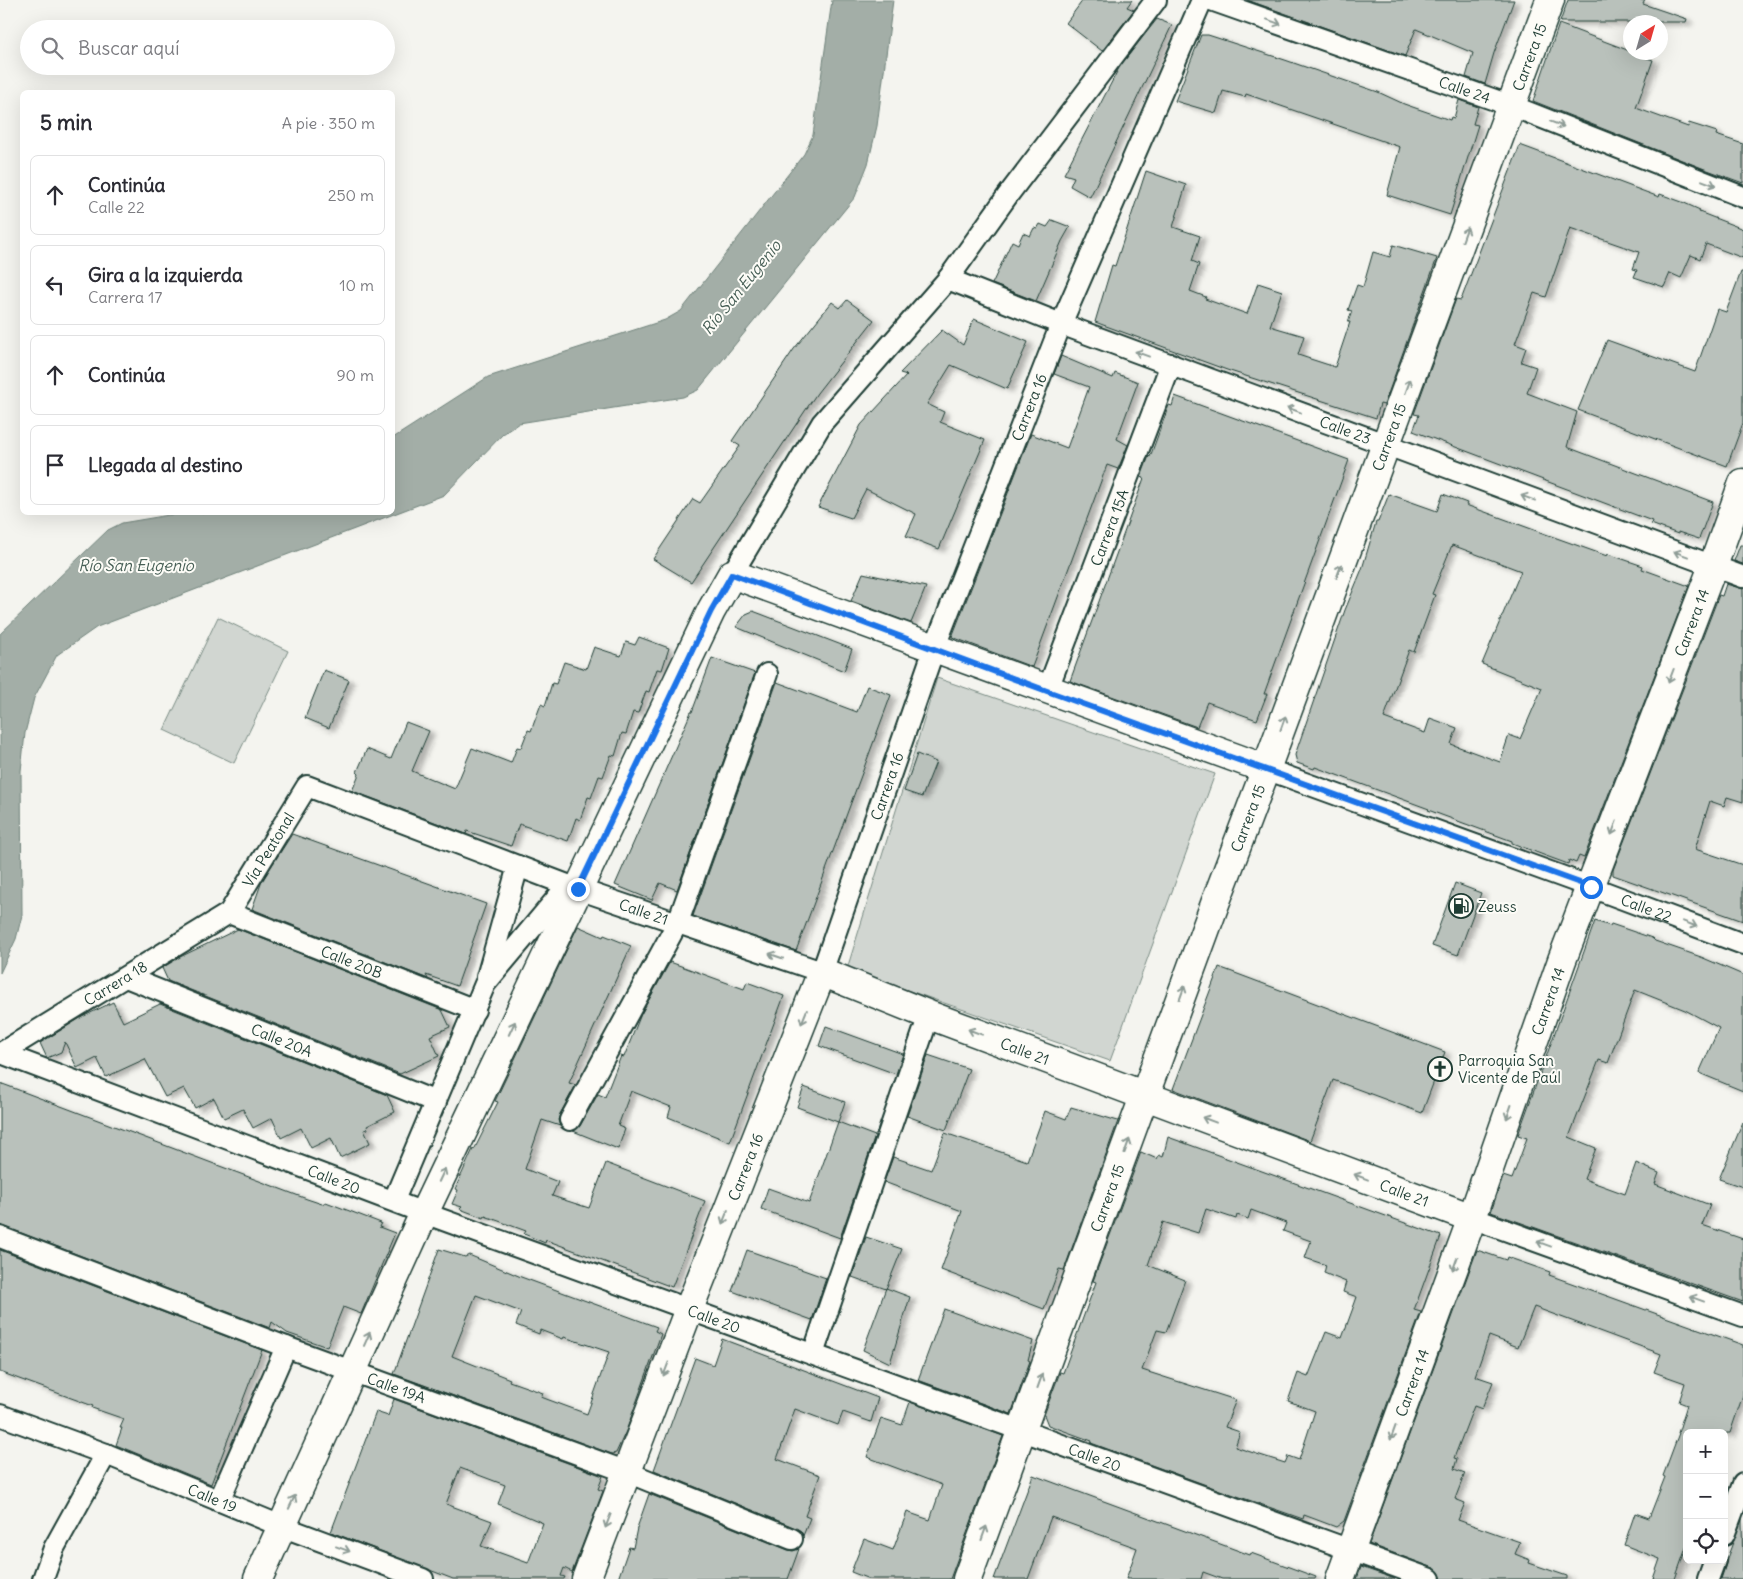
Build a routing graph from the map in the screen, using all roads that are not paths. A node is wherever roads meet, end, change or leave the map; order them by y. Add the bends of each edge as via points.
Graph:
1 (1156, 0) edge
2 (1202, 0) edge
3 (1211, 0) edge
4 (1550, 0) edge
5 (1512, 106) junction
6 (1743, 197) edge
7 (948, 279) junction
8 (1061, 324) junction
9 (1170, 364) junction
10 (1386, 445) junction
11 (1743, 483) edge
12 (1713, 566) junction
13 (732, 574) junction
14 (1743, 577) edge
15 (934, 649) junction
16 (767, 674) dead end
17 (1047, 691) junction
18 (1266, 769) junction
19 (306, 786) joint
20 (518, 866) junction
21 (573, 887) junction
22 (1591, 887) junction
23 (229, 913) junction
24 (678, 922) junction
25 (1743, 944) edge
26 (822, 972) junction
27 (126, 977) junction
28 (485, 984) junction
29 (475, 1010) junction
30 (929, 1014) junction
31 (1, 1055) edge
32 (1145, 1096) junction
33 (436, 1102) junction
34 (570, 1120) dead end
35 (394, 1200) junction
36 (424, 1213) junction
37 (1472, 1218) junction
38 (0, 1237) edge
39 (689, 1309) junction
40 (1743, 1316) edge
41 (286, 1347) junction
42 (814, 1354) junction
43 (353, 1372) junction
44 (0, 1415) edge
45 (1022, 1430) junction
46 (106, 1454) junction
47 (627, 1472) junction
48 (1743, 1484) edge
49 (219, 1501) junction
50 (1728, 1524) edge
51 (281, 1526) junction
52 (792, 1539) dead end
53 (1350, 1550) junction
54 (1714, 1564) edge
55 (43, 1579) edge
56 (258, 1579) edge
57 (423, 1579) edge
58 (586, 1579) edge
59 (967, 1579) edge
60 (1340, 1579) edge
61 (1430, 1579) edge
62 (1708, 1579) edge

1 - 7 street
2 - 8 street, Carrera 16
3 -> 5 street, Calle 24
4 - 5 main road, Carrera 15
5 -> 6 street, Calle 24
10 -> 5 main road, Carrera 15
7 - 8 street, Calle 23
7 - 13 street via 822,423
9 -> 8 street, Calle 23
8 - 15 street, Carrera 16
10 -> 9 street, Calle 23
9 - 17 street, Carrera 15A
12 -> 10 street, Calle 23
18 -> 10 main road, Carrera 15
11 - 12 main road, Carrera 14
12 - 14 street, Calle 23
12 -> 22 main road, Carrera 14
13 - 15 main road, Calle 22
13 - 21 main road
15 - 17 main road, Calle 22
15 - 26 street, Carrera 16
16 - 24 street
17 - 18 main road, Calle 22
18 - 22 street, Calle 22
32 -> 18 main road, Carrera 15
19 - 20 street, Calle 21
19 - 23 street, Vía Peatonal
20 - 21 street, Calle 21
20 - 28 street
21 - 24 street, Calle 21
21 - 28 street
36 -> 21 main road
22 -> 25 street, Calle 22
22 -> 37 main road, Carrera 14 via 1562,960
23 - 27 street, Carrera 18
23 - 29 street, Calle 20B
26 -> 24 street, Calle 21
24 - 34 street
26 - 30 main road, Calle 21
26 -> 39 main road, Carrera 16
27 - 31 street, Carrera 18
27 - 33 street, Calle 20A
28 - 29 street
29 - 33 street
32 -> 30 main road, Calle 21
30 - 42 street
31 - 35 street, Calle 20
37 -> 32 main road, Calle 21
45 -> 32 main road, Carrera 15
33 - 35 street
35 - 36 street, Calle 20
36 - 39 street, Calle 20
43 -> 36 main road
40 -> 37 street, Calle 21
37 -> 53 main road, Carrera 14
38 - 41 street, Calle 19A
39 - 42 street, Calle 20
39 -> 47 main road, Carrera 16
41 - 43 street, Calle 19A
41 - 49 street
42 - 45 street, Calle 20
43 - 47 street, Calle 19A
51 -> 43 main road
44 - 46 street, Calle 19
45 - 53 street, Calle 20
59 -> 45 main road, Carrera 15
46 - 49 street, Calle 19
46 - 55 street via 54,1548
47 - 52 street, Calle 19A
47 -> 58 main road, Carrera 16
48 - 50 street
49 - 51 street, Calle 19
51 - 56 main road
51 -> 57 street, Calle 19
53 - 60 main road, Carrera 14
53 - 61 street, Calle 20
54 - 62 street

